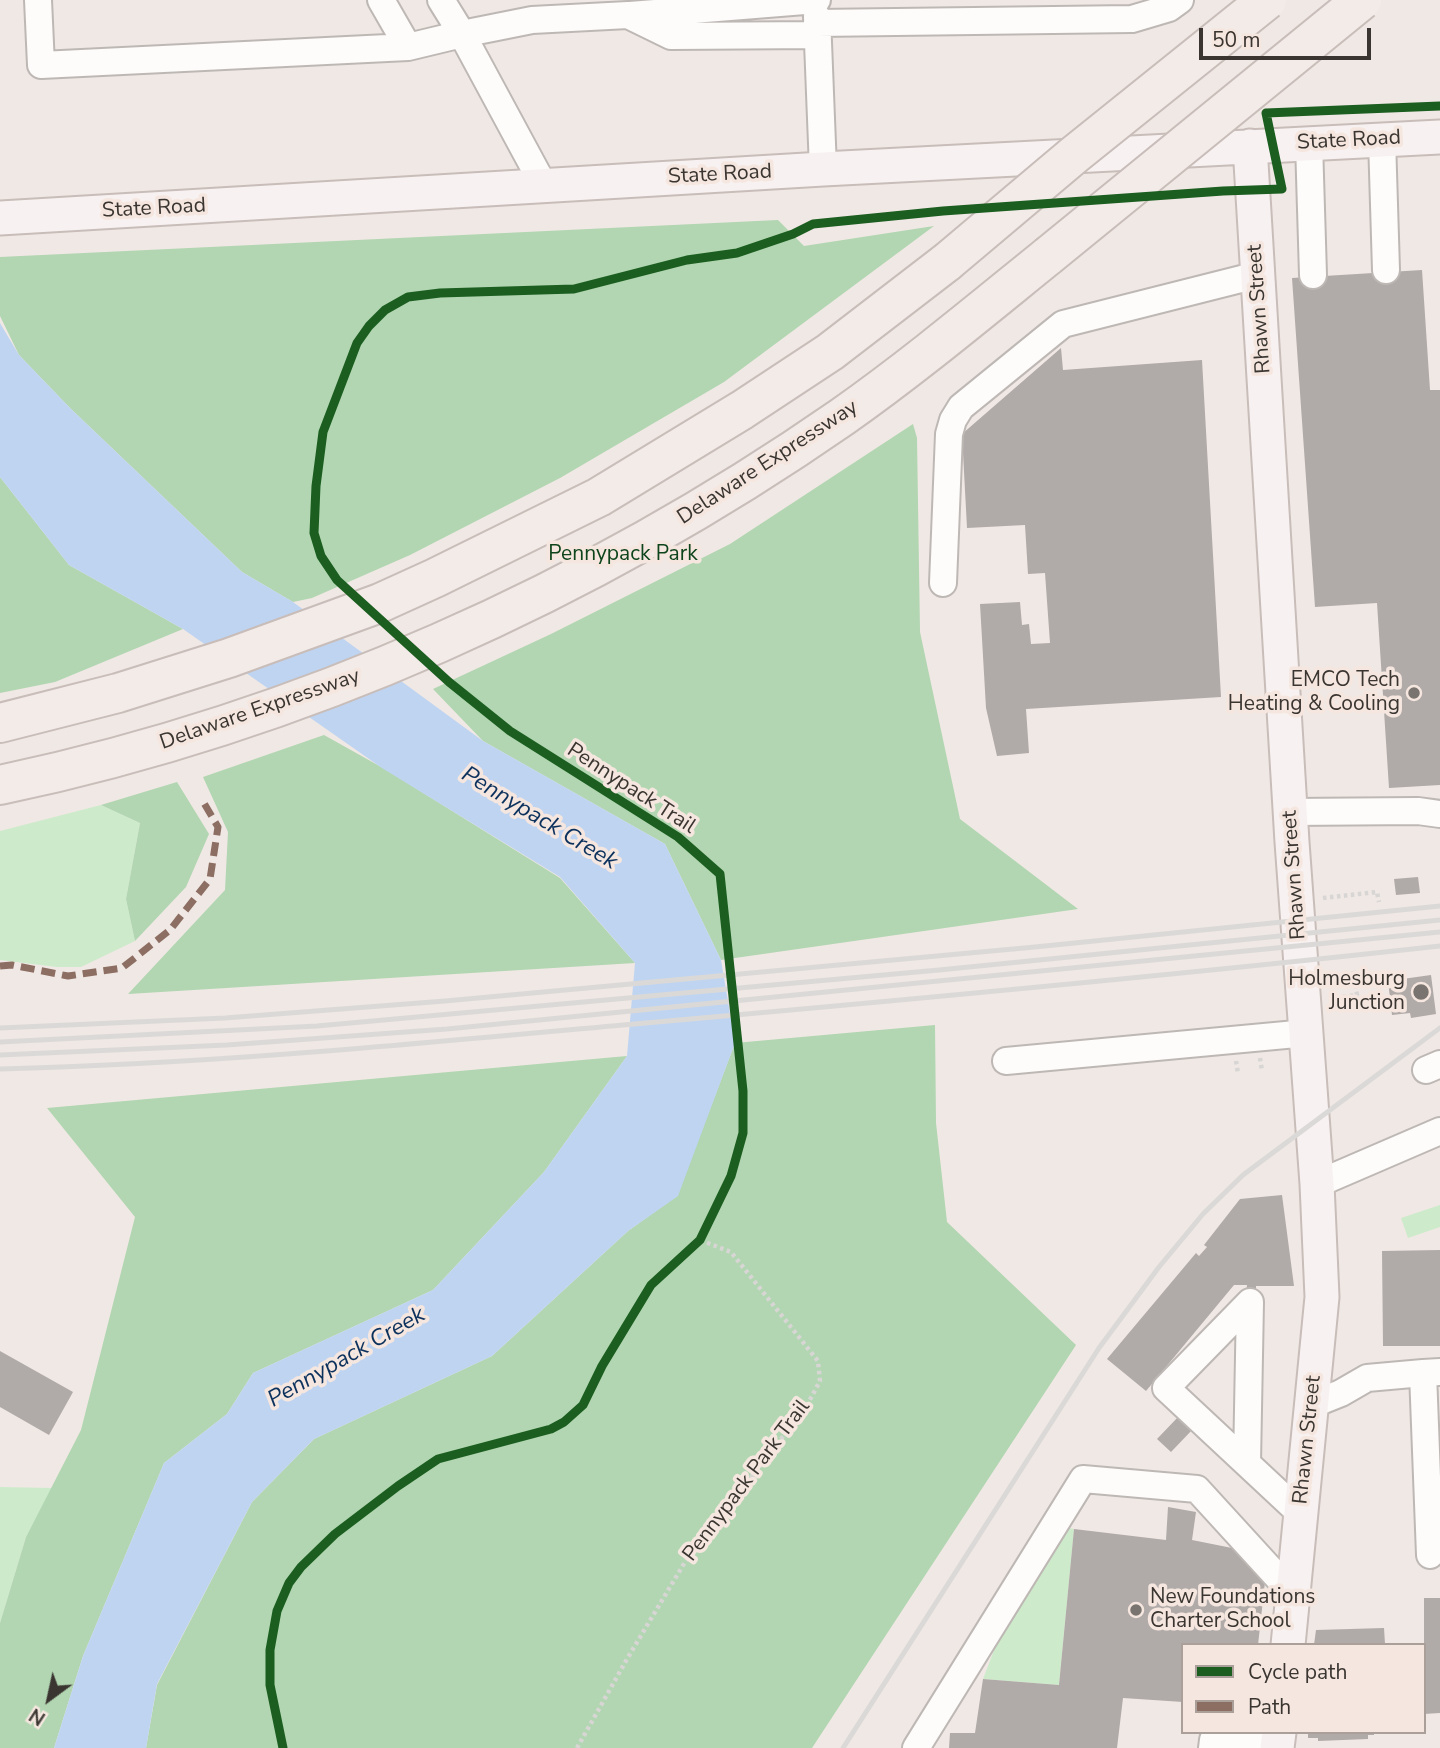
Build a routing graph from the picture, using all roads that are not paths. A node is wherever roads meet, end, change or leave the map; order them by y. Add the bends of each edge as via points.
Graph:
1 (38, 0) edge
2 (381, 0) edge
3 (441, 0) edge
4 (1180, 0) edge
5 (1267, 0) edge
6 (1362, 0) edge
7 (628, 15) junction
8 (817, 15) edge
9 (462, 34) junction
10 (408, 47) junction
11 (1440, 137) edge
12 (1382, 139) junction
13 (1309, 143) junction
14 (1250, 146) junction
15 (823, 169) junction
16 (544, 186) junction
17 (0, 218) edge
18 (1386, 270) dead end
19 (1257, 275) junction
20 (1313, 275) dead end
21 (943, 583) dead end
22 (4, 722) edge
23 (0, 785) edge
24 (1290, 812) junction
25 (1440, 814) edge
26 (1307, 1033) junction
27 (1006, 1061) dead end
28 (1440, 1130) edge
29 (1317, 1184) junction
30 (1432, 1372) edge
31 (1311, 1405) junction
32 (1247, 1463) junction
33 (1300, 1513) junction
34 (1430, 1555) dead end
35 (1293, 1594) junction
36 (1287, 1643) edge
37 (939, 1712) junction
38 (1278, 1740) edge
39 (916, 1748) edge
40 (935, 1748) edge
41 (1212, 1748) edge

1 - 10 street via 41,65
2 - 10 street
3 - 9 street
4 - 8 street via 1132,19
5 - 22 highway, bridge via 830,352 599,497 380,603 229,658
6 - 23 highway, Delaware Expressway, bridge via 907,370 781,458 623,554 410,657 233,723 70,771
7 - 8 street
7 - 8 street via 678,36
7 - 9 street via 532,20
8 - 15 street
9 - 10 street
9 - 16 street
11 - 12 main road, State Road
12 - 13 main road, State Road
12 - 18 street
13 - 14 main road, State Road
13 - 20 street
14 - 15 main road, State Road
14 - 19 main road, Rhawn Street
15 - 16 main road, State Road
16 - 17 main road, State Road
19 - 21 street via 1063,324 961,407 949,434
19 - 24 main road, Rhawn Street
24 - 25 street
24 - 26 main road, Rhawn Street
26 - 27 street
26 - 29 main road, Rhawn Street
28 - 29 street
29 - 31 main road, Rhawn Street via 1322,1297
30 - 31 street via 1367,1378
30 - 34 street
31 - 33 main road, Rhawn Street
32 - 32 street via 1166,1388 1250,1302 1248,1449
32 - 33 street
33 - 35 main road, Rhawn Street
35 - 36 main road, Rhawn Street
35 - 37 street via 1196,1489 1083,1479
37 - 39 street
37 - 40 street
38 - 41 street via 1213,1740

